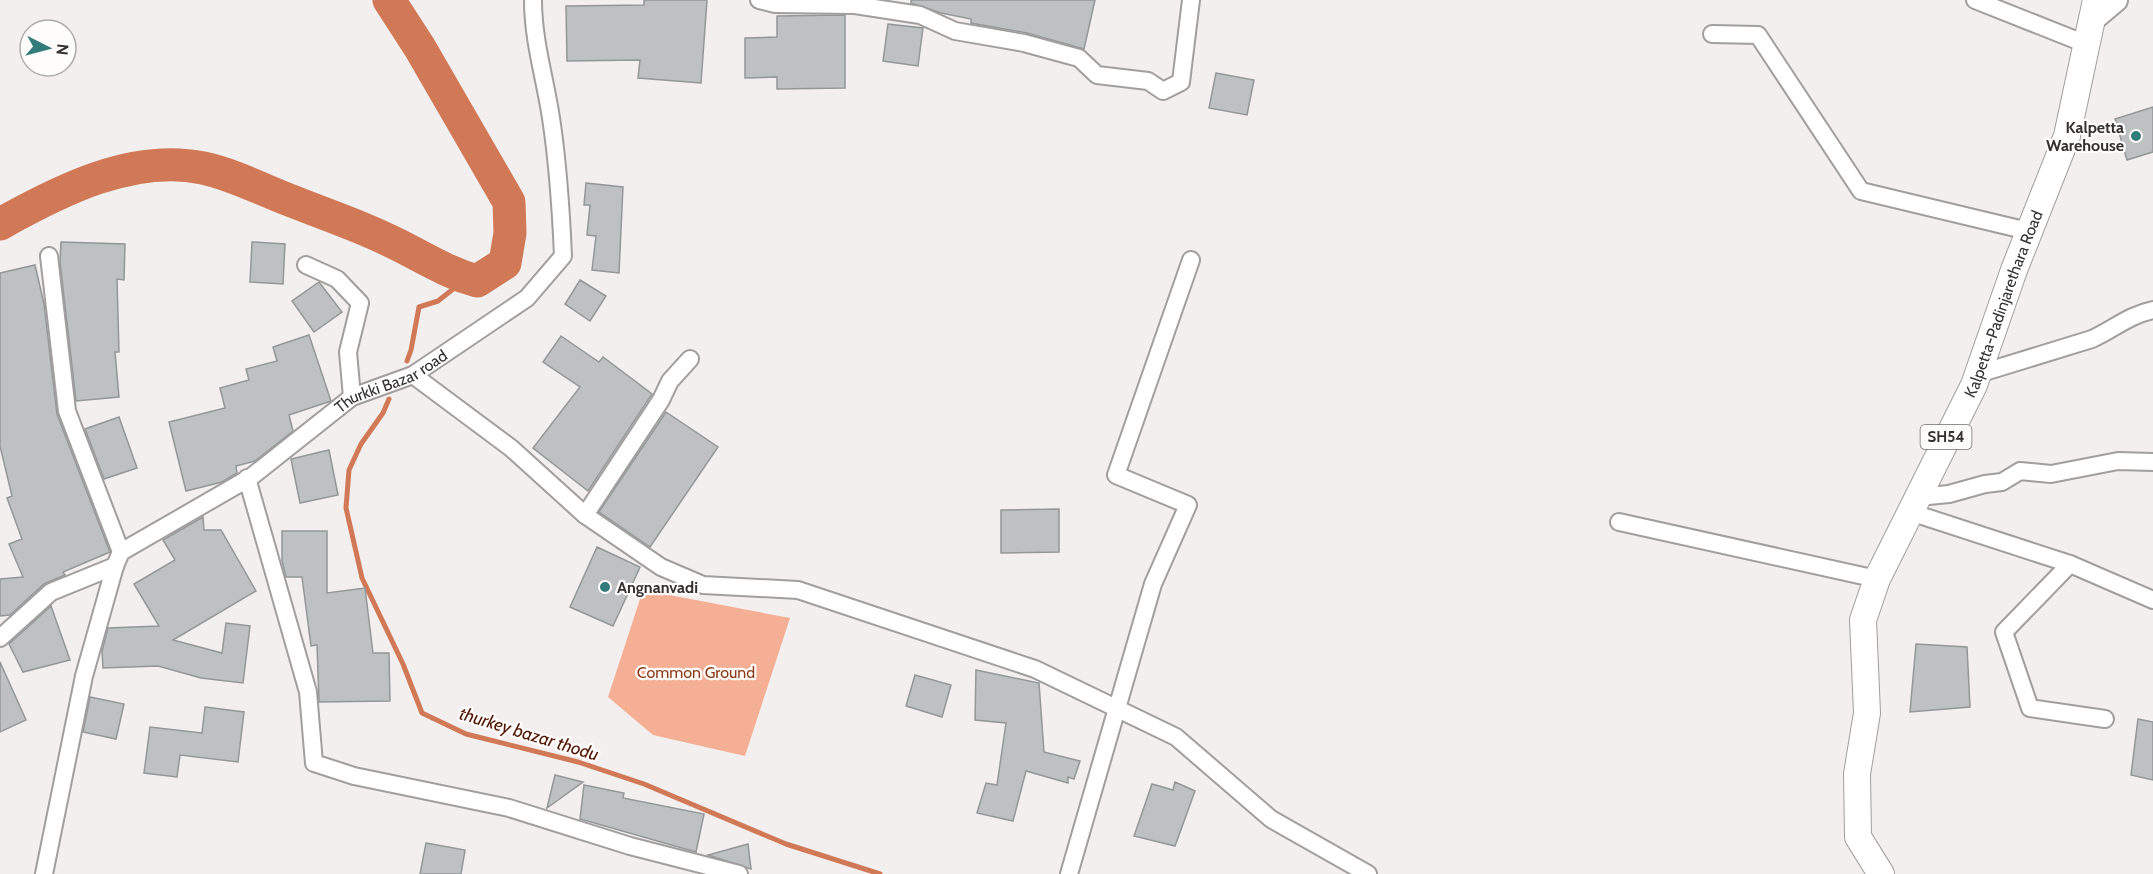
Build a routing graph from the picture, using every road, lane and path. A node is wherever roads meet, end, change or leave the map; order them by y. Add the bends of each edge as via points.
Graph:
1 (533, 0) edge
2 (759, 0) edge
3 (1191, 0) edge
4 (1975, 0) edge
5 (2116, 0) edge
6 (2091, 22) edge
7 (1713, 34) dead end
8 (2028, 231) junction
9 (48, 256) dead end
10 (1191, 260) dead end
11 (306, 265) dead end
12 (2153, 310) edge
13 (690, 359) dead end
14 (1978, 374) junction
15 (412, 375) junction
16 (352, 397) junction
17 (2153, 462) edge
18 (247, 478) junction
19 (1914, 503) junction
20 (585, 515) junction
21 (1619, 522) dead end
22 (118, 559) junction
23 (2070, 564) junction
24 (1877, 579) junction
25 (2153, 600) edge
26 (0, 638) edge
27 (1118, 708) junction
28 (2105, 719) dead end
29 (44, 874) edge
30 (739, 874) edge
31 (1069, 874) edge
32 (1368, 874) edge
33 (1881, 874) edge

1 - 15 street, Thurkki Bazar road via 533,27 551,117 563,256 526,298
2 - 3 street via 775,4 855,5 920,15 956,31 1079,58 1097,75 1148,81 1163,91 1181,82
4 - 6 street
5 - 6 main road
6 - 8 main road, Kalpetta-Padinjarethara Road / SH54 via 2067,136
7 - 8 street via 1758,35 1861,191
8 - 14 main road, Kalpetta-Padinjarethara Road / SH54
9 - 22 street via 67,411
10 - 27 street via 1116,475 1188,505 1153,584
11 - 16 street via 337,279 360,303 348,352
12 - 14 street via 2135,314 2092,339
13 - 20 street via 670,381
14 - 19 main road, Kalpetta-Padinjarethara Road / SH54
15 - 16 street, Thurkki Bazar road
15 - 20 street via 511,448
16 - 18 street, Thurkki Bazar road
17 - 19 street via 2107,463 2051,474 2020,471 2002,482 1928,496
18 - 22 street, Thurkki Bazar road
18 - 30 street via 308,692 315,763 354,776 509,808 630,846
19 - 23 street
19 - 24 main road, Kalpetta-Padinjarethara Road / SH54
20 - 27 street via 661,567 703,585 798,590 1035,669
21 - 24 street
22 - 26 street, Thurkki Bazar road via 51,592
22 - 29 street via 84,676
23 - 25 street
23 - 28 street via 2004,632 2030,708
24 - 33 main road, Kalpetta-Padinjarethara Road / SH54 via 1863,620 1867,713 1857,774 1858,837
27 - 31 street
27 - 32 street via 1176,737 1271,819

